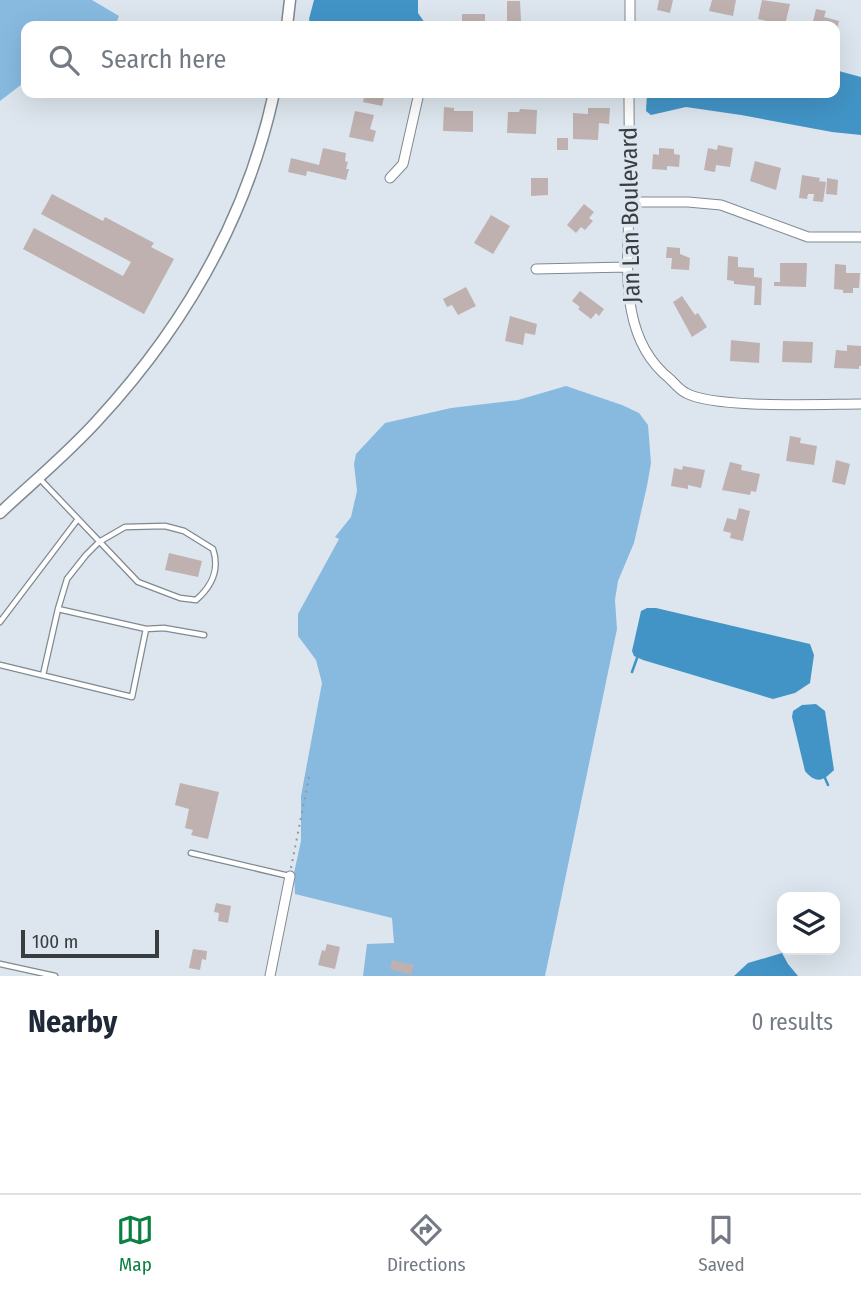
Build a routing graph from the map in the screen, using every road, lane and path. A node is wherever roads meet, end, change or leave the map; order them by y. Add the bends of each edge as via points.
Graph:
1 (290, 0) edge
2 (630, 0) edge
3 (288, 21) edge
4 (630, 21) edge
5 (273, 98) edge
6 (418, 98) edge
7 (629, 98) edge
8 (390, 178) dead end
9 (629, 202) junction
10 (861, 237) edge
11 (626, 267) junction
12 (536, 269) dead end
13 (861, 404) edge
14 (38, 477) junction
15 (0, 513) edge
16 (78, 519) junction
17 (99, 542) junction
18 (58, 609) junction
19 (0, 622) edge
20 (146, 629) junction
21 (204, 635) dead end
22 (0, 665) edge
23 (43, 676) junction
24 (309, 777) dead end
25 (191, 853) dead end
26 (290, 876) junction
27 (0, 964) edge
28 (55, 976) edge
29 (270, 976) edge

1 - 3 street
2 - 4 street
5 - 14 street via 260,150 237,211 190,301 130,383
6 - 8 street via 403,164
7 - 9 street, Jan Lan Boulevard
9 - 10 street via 721,205 808,237
9 - 11 street, Jan Lan Boulevard
11 - 12 street
11 - 13 street, Jan Lan Boulevard via 640,342 660,372 687,393 713,401
14 - 15 street
14 - 16 lane
16 - 17 lane
16 - 19 lane
17 - 17 lane via 138,582 180,598 196,600 212,582 217,562 213,549 184,531 165,526 125,527
17 - 18 lane via 67,579
18 - 20 lane
18 - 23 lane
20 - 21 lane
20 - 23 lane via 132,697
22 - 23 lane
24 - 26 path
25 - 26 lane
26 - 29 street
27 - 28 lane

